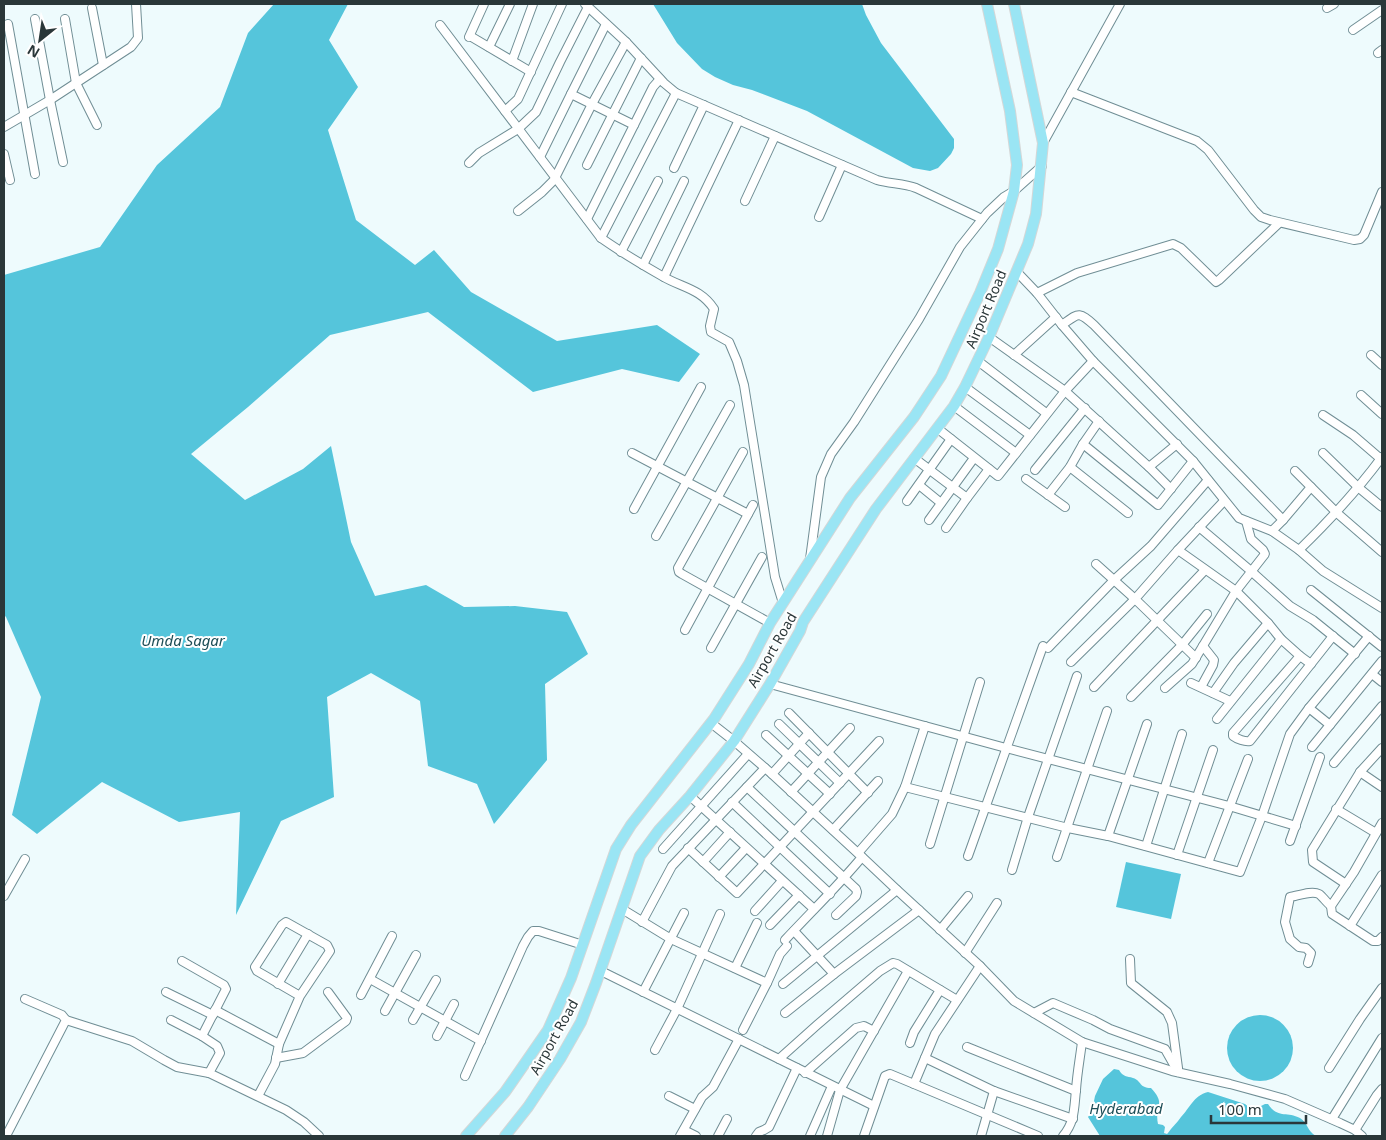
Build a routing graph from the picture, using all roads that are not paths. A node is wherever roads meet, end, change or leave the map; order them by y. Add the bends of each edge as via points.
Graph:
1 (136, 4) edge
2 (484, 4) edge
3 (510, 4) edge
4 (533, 4) edge
5 (562, 4) edge
6 (987, 4) edge
7 (1014, 4) edge
8 (1120, 4) edge
9 (587, 5) edge
10 (92, 8) dead end
11 (1382, 10) edge
12 (35, 19) dead end
13 (65, 19) dead end
14 (8, 24) dead end
15 (606, 24) junction
16 (440, 25) dead end
17 (1353, 30) dead end
18 (626, 42) junction
19 (489, 47) junction
20 (641, 58) junction
21 (512, 61) junction
22 (103, 65) junction
23 (531, 72) junction
24 (660, 79) junction
25 (76, 83) junction
26 (676, 92) junction
27 (1071, 92) junction
28 (571, 94) junction
29 (50, 100) junction
30 (592, 104) junction
31 (704, 105) junction
32 (505, 112) junction
33 (612, 114) junction
34 (24, 116) junction
35 (738, 120) junction
36 (97, 125) dead end
37 (634, 125) junction
38 (4, 127) edge
39 (518, 128) junction
40 (775, 136) junction
41 (1043, 143) junction
42 (4, 154) edge
43 (540, 157) junction
44 (64, 162) dead end
45 (469, 163) dead end
46 (842, 164) junction
47 (588, 165) dead end
48 (1042, 166) junction
49 (674, 168) dead end
50 (35, 174) dead end
51 (555, 178) junction
52 (10, 180) dead end
53 (684, 181) dead end
54 (658, 182) dead end
55 (1014, 191) junction
56 (1381, 197) edge
57 (745, 201) dead end
58 (518, 211) dead end
59 (819, 217) dead end
60 (587, 219) junction
61 (982, 220) junction
62 (1279, 222) junction
63 (601, 238) junction
64 (621, 252) junction
65 (643, 265) junction
66 (1017, 272) junction
67 (664, 278) junction
68 (1037, 293) junction
69 (1056, 317) junction
70 (1062, 325) junction
71 (990, 337) junction
72 (1014, 355) junction
73 (1371, 356) dead end
74 (978, 361) junction
75 (1093, 361) junction
76 (1382, 364) edge
77 (701, 387) dead end
78 (965, 387) junction
79 (1064, 391) junction
80 (1361, 395) dead end
81 (730, 405) dead end
82 (954, 406) junction
83 (1085, 408) junction
84 (1046, 413) junction
85 (1382, 414) edge
86 (1323, 415) dead end
87 (1099, 421) junction
88 (937, 428) junction
89 (1030, 435) junction
90 (952, 439) junction
91 (1083, 444) junction
92 (1177, 444) junction
93 (743, 452) dead end
94 (632, 453) dead end
95 (1016, 453) junction
96 (1323, 453) dead end
97 (914, 458) junction
98 (974, 458) junction
99 (1382, 459) edge
100 (1193, 461) junction
101 (657, 466) junction
102 (1070, 467) junction
103 (1149, 467) junction
104 (929, 470) junction
105 (989, 470) junction
106 (1035, 470) dead end
107 (1295, 471) dead end
108 (1026, 479) dead end
109 (1208, 480) junction
110 (687, 482) junction
111 (919, 485) junction
112 (1312, 487) junction
113 (953, 488) junction
114 (1359, 488) junction
115 (1171, 489) junction
116 (1048, 496) junction
117 (717, 498) junction
118 (967, 498) junction
119 (907, 501) dead end
120 (1224, 501) junction
121 (941, 503) junction
122 (753, 505) dead end
123 (1065, 506) dead end
124 (1382, 507) edge
125 (634, 508) dead end
126 (1128, 513) dead end
127 (748, 514) junction
128 (1337, 514) junction
129 (929, 520) dead end
130 (1283, 520) junction
131 (1246, 521) junction
132 (1199, 527) junction
133 (946, 528) dead end
134 (1272, 531) junction
135 (656, 536) dead end
136 (1178, 550) junction
137 (1299, 550) junction
138 (1382, 552) edge
139 (762, 557) dead end
140 (810, 561) junction
141 (1096, 564) dead end
142 (1205, 570) junction
143 (1251, 570) junction
144 (1114, 580) junction
145 (707, 588) junction
146 (1311, 590) dead end
147 (1236, 591) junction
148 (1135, 599) junction
149 (783, 603) junction
150 (736, 604) junction
151 (1382, 607) edge
152 (1207, 614) dead end
153 (1157, 621) junction
154 (770, 622) junction
155 (1268, 623) junction
156 (685, 630) dead end
157 (1333, 636) junction
158 (1370, 636) junction
159 (1281, 639) junction
160 (1182, 644) junction
161 (1203, 646) junction
162 (1382, 647) edge
163 (712, 648) dead end
164 (1355, 654) junction
165 (1300, 656) junction
166 (1196, 658) junction
167 (1071, 662) dead end
168 (1382, 662) edge
169 (1311, 664) junction
170 (1372, 674) junction
171 (1077, 676) dead end
172 (980, 682) dead end
173 (1191, 682) dead end
174 (1382, 682) edge
175 (770, 684) junction
176 (1094, 687) dead end
177 (1201, 687) junction
178 (1165, 688) dead end
179 (1214, 694) junction
180 (1131, 697) dead end
181 (1230, 702) junction
182 (1382, 706) edge
183 (1309, 708) junction
184 (1107, 711) dead end
185 (789, 713) dead end
186 (1216, 719) dead end
187 (711, 723) junction
188 (779, 724) dead end
189 (1147, 724) dead end
190 (1330, 725) junction
191 (925, 726) junction
192 (850, 728) dead end
193 (809, 733) junction
194 (1182, 734) dead end
195 (766, 735) dead end
196 (964, 736) junction
197 (734, 741) junction
198 (879, 741) dead end
199 (799, 744) junction
200 (1312, 747) dead end
201 (1006, 748) junction
202 (1382, 748) edge
203 (1212, 750) dead end
204 (828, 752) junction
205 (748, 754) junction
206 (788, 756) junction
207 (1379, 756) edge
208 (1320, 757) dead end
209 (1048, 758) junction
210 (1248, 759) dead end
211 (818, 762) junction
212 (1334, 763) dead end
213 (765, 768) junction
214 (1087, 769) junction
215 (1360, 772) junction
216 (772, 774) junction
217 (808, 774) junction
218 (849, 774) junction
219 (1128, 780) junction
220 (878, 781) dead end
221 (840, 783) junction
222 (747, 787) junction
223 (905, 787) junction
224 (1382, 787) edge
225 (1164, 789) junction
226 (791, 792) junction
227 (868, 793) junction
228 (830, 794) junction
229 (690, 796) junction
230 (945, 797) junction
231 (1197, 797) junction
232 (732, 802) junction
233 (701, 806) junction
234 (1229, 806) junction
235 (986, 808) junction
236 (1336, 809) junction
237 (813, 812) junction
238 (1262, 816) junction
239 (1028, 817) junction
240 (716, 820) junction
241 (1382, 823) edge
242 (1296, 826) junction
243 (1068, 828) junction
244 (833, 830) junction
245 (730, 832) junction
246 (795, 832) junction
247 (1376, 833) junction
248 (1108, 836) junction
249 (1290, 841) dead end
250 (930, 844) dead end
251 (1146, 846) junction
252 (780, 847) junction
253 (688, 848) junction
254 (746, 848) junction
255 (663, 849) dead end
256 (1177, 854) junction
257 (860, 855) junction
258 (968, 856) dead end
259 (1057, 857) dead end
260 (25, 859) dead end
261 (703, 862) junction
262 (1208, 863) junction
263 (764, 864) junction
264 (1012, 870) dead end
265 (1382, 875) edge
266 (719, 877) junction
267 (845, 878) junction
268 (782, 880) junction
269 (1346, 884) junction
270 (897, 890) junction
271 (830, 894) junction
272 (4, 896) edge
273 (799, 896) junction
274 (968, 896) dead end
275 (997, 903) dead end
276 (1331, 906) junction
277 (622, 909) junction
278 (814, 909) junction
279 (919, 910) junction
280 (755, 911) dead end
281 (684, 913) dead end
282 (720, 914) dead end
283 (836, 915) dead end
284 (642, 922) junction
285 (757, 923) dead end
286 (770, 925) dead end
287 (1350, 926) junction
288 (794, 930) junction
289 (940, 930) junction
290 (308, 934) junction
291 (392, 936) dead end
292 (1382, 936) edge
293 (671, 939) junction
294 (583, 945) junction
295 (702, 953) junction
296 (965, 953) junction
297 (416, 955) dead end
298 (818, 956) junction
299 (1130, 958) dead end
300 (182, 961) dead end
301 (1308, 964) dead end
302 (980, 966) junction
303 (735, 968) junction
304 (601, 971) junction
305 (908, 971) junction
306 (834, 974) junction
307 (370, 979) junction
308 (436, 980) dead end
309 (767, 983) junction
310 (278, 984) junction
311 (782, 984) dead end
312 (1382, 988) edge
313 (940, 990) junction
314 (166, 992) dead end
315 (328, 992) dead end
316 (643, 992) junction
317 (395, 993) junction
318 (361, 995) dead end
319 (300, 996) junction
320 (25, 999) dead end
321 (957, 1000) junction
322 (454, 1004) dead end
323 (420, 1007) junction
324 (677, 1009) junction
325 (385, 1011) dead end
326 (214, 1012) junction
327 (786, 1013) dead end
328 (1034, 1013) junction
329 (66, 1020) junction
330 (171, 1020) dead end
331 (413, 1020) dead end
332 (445, 1021) junction
333 (743, 1030) dead end
334 (874, 1031) junction
335 (202, 1036) junction
336 (437, 1036) dead end
337 (1382, 1038) edge
338 (739, 1039) junction
339 (481, 1041) junction
340 (910, 1042) dead end
341 (1082, 1042) junction
342 (279, 1044) junction
343 (967, 1047) dead end
344 (655, 1050) dead end
345 (276, 1058) junction
346 (925, 1058) junction
347 (779, 1059) junction
348 (797, 1068) junction
349 (1329, 1068) dead end
350 (805, 1072) junction
351 (1178, 1072) junction
352 (209, 1073) junction
353 (465, 1076) dead end
354 (914, 1084) junction
355 (836, 1088) junction
356 (1382, 1089) edge
357 (1076, 1090) junction
358 (994, 1091) junction
359 (258, 1096) junction
360 (669, 1096) dead end
361 (874, 1106) junction
362 (696, 1109) junction
363 (987, 1115) junction
364 (1073, 1119) junction
365 (1332, 1119) junction
366 (727, 1120) dead end
367 (1355, 1130) junction
368 (682, 1133) edge
369 (6, 1136) edge
370 (319, 1136) edge
371 (466, 1136) edge
372 (505, 1136) edge
373 (696, 1136) edge
374 (718, 1136) edge
375 (756, 1136) edge
376 (810, 1136) edge
377 (827, 1136) edge
378 (864, 1136) edge
379 (981, 1136) edge
380 (1038, 1136) edge
381 (1063, 1136) edge
382 (1362, 1136) edge

1 - 22 street via 138,38
2 - 19 street via 469,36
3 - 19 street
4 - 21 street
5 - 23 street
6 - 55 main road, Airport Road via 1010,111 1017,165
7 - 41 main road, Airport Road
8 - 27 street
9 - 15 street
9 - 39 street via 538,109
10 - 22 street
11 - 17 street
12 - 29 street
13 - 25 street
14 - 34 street
15 - 18 street
15 - 28 street
16 - 32 street
18 - 20 street
18 - 30 street
19 - 21 street
20 - 24 street
20 - 33 street
21 - 23 street
22 - 25 street
23 - 32 street via 518,99
24 - 26 street
24 - 37 street
25 - 29 street
25 - 36 street
26 - 31 street
26 - 63 street
27 - 41 street
27 - 62 street via 1197,140 1261,217
28 - 30 street
28 - 43 street
29 - 34 street
29 - 44 street
30 - 33 street
30 - 51 street
31 - 35 street
31 - 49 street
32 - 39 street
33 - 37 street
33 - 47 street
34 - 38 street
34 - 50 street
35 - 40 street
35 - 67 street
37 - 60 street
39 - 43 street
39 - 45 street
40 - 46 street
40 - 57 street
41 - 48 main road, Airport Road
42 - 52 street
43 - 51 street
46 - 59 street
46 - 61 street via 877,180 906,184
48 - 55 street, Airport Road
48 - 66 main road, Airport Road via 1036,214
51 - 58 street
51 - 60 street
53 - 65 street
54 - 64 street
55 - 61 street, Airport Road
55 - 140 main road, Airport Road via 998,249 941,376 914,417 852,496
56 - 62 street via 1360,239
60 - 63 street
61 - 140 street, Airport Road via 960,248 827,461 821,477
62 - 68 street via 1216,282 1173,244 1077,273
63 - 64 street
64 - 65 street
65 - 67 street
66 - 68 street
66 - 71 main road, Airport Road
67 - 149 street via 699,293 709,302 714,309 711,332 729,342 737,361 744,385 775,577
68 - 69 street
69 - 70 street
69 - 72 street
70 - 75 street
70 - 130 street via 1080,315 1090,321
71 - 72 street
71 - 74 main road, Airport Road
72 - 79 street
73 - 76 street
74 - 78 main road, Airport Road
74 - 84 street
75 - 79 street
75 - 92 street
77 - 101 street
78 - 82 main road, Airport Road
78 - 89 street
79 - 83 street
79 - 84 street
80 - 85 street
81 - 110 street
82 - 88 main road, Airport Road
82 - 95 street
83 - 87 street
83 - 106 street
84 - 89 street
86 - 99 street
87 - 91 street
87 - 103 street
88 - 90 street
88 - 97 main road, Airport Road
89 - 95 street
90 - 98 street
90 - 104 street
91 - 102 street
91 - 115 street via 1158,505
92 - 100 street
92 - 103 street
93 - 117 street
94 - 101 street
95 - 105 street via 998,476
96 - 114 street
97 - 104 street
97 - 175 main road, Airport Road via 867,521 803,622
98 - 105 street
98 - 113 street
99 - 114 street
100 - 109 street
100 - 115 street
101 - 110 street
101 - 125 street
102 - 116 street
102 - 126 street
103 - 115 street
104 - 111 street
104 - 113 street
105 - 118 street
107 - 112 street
108 - 116 street
109 - 120 street
109 - 144 street via 1151,546
110 - 117 street
110 - 135 street
111 - 119 street
111 - 121 street
112 - 128 street
112 - 130 street
113 - 118 street
113 - 121 street
114 - 124 street
114 - 128 street
116 - 123 street
117 - 127 street
117 - 145 street via 678,568 679,572
118 - 133 street
120 - 131 street
120 - 132 street
121 - 129 street
122 - 127 street
127 - 145 street
128 - 137 street
128 - 138 street
130 - 134 street
131 - 134 street
131 - 143 street via 1251,539 1265,554
132 - 136 street
132 - 143 street
134 - 137 street
136 - 142 street
136 - 148 street
137 - 151 street via 1323,571
139 - 150 street
140 - 149 main road, Airport Road
141 - 144 street
142 - 147 street
142 - 153 street
143 - 147 street
143 - 157 street via 1290,606
144 - 148 street
144 - 201 street via 1046,647
145 - 150 street
145 - 156 street
146 - 158 street
147 - 155 street
147 - 161 street
148 - 153 street
148 - 167 street
149 - 154 main road, Airport Road
150 - 154 street
150 - 163 street
152 - 160 street
153 - 160 street
153 - 176 street
154 - 187 main road, Airport Road via 750,664
155 - 159 street
155 - 179 street via 1234,663
157 - 164 street
157 - 169 street
158 - 162 street
158 - 164 street
159 - 165 street
159 - 181 street
160 - 166 street
160 - 180 street
161 - 166 street
161 - 177 street via 1214,660
164 - 183 street
165 - 169 street
165 - 169 street via 1233,736 1250,741
166 - 178 street
168 - 170 street
170 - 174 street
170 - 190 street
171 - 209 street
172 - 196 street
173 - 177 street
175 - 191 street
175 - 197 main road, Airport Road
177 - 179 street
179 - 181 street
181 - 186 street
182 - 212 street
183 - 190 street
183 - 238 street via 1290,734
184 - 214 street
185 - 193 street
187 - 197 street
187 - 294 main road, Airport Road via 616,848
188 - 199 street
189 - 219 street
190 - 200 street
191 - 196 street
191 - 223 street
192 - 204 street
193 - 199 street
193 - 204 street
194 - 225 street
195 - 206 street
196 - 201 street
196 - 230 street
197 - 205 street
197 - 229 main road, Airport Road
198 - 218 street
199 - 206 street
199 - 211 street
201 - 209 street
201 - 235 street
202 - 207 street
203 - 231 street
204 - 211 street
204 - 218 street
205 - 213 street
205 - 233 street
206 - 216 street
206 - 217 street
207 - 215 street
208 - 242 street
209 - 214 street
209 - 239 street
210 - 234 street
211 - 217 street
211 - 221 street
213 - 216 street
213 - 222 street
214 - 219 street
214 - 243 street
215 - 224 street
215 - 236 street
216 - 226 street
217 - 226 street
217 - 228 street
218 - 221 street
218 - 227 street
219 - 225 street
219 - 248 street
220 - 227 street
221 - 228 street
222 - 232 street
222 - 246 street
223 - 230 street
223 - 257 street via 892,814
225 - 231 street
225 - 251 street
226 - 237 street
227 - 244 street
228 - 237 street
229 - 233 street
229 - 277 main road, Airport Road via 640,856
230 - 235 street
230 - 250 street
231 - 234 street
231 - 256 street
232 - 240 street
232 - 252 street
233 - 240 street
233 - 255 street
234 - 238 street
234 - 262 street
235 - 239 street
235 - 258 street
236 - 247 street
236 - 269 street via 1312,850 1313,862
237 - 244 street
237 - 246 street
238 - 242 street
238 - 262 street via 1240,872
239 - 243 street
239 - 264 street
240 - 245 street
240 - 253 street
241 - 247 street
242 - 249 street
243 - 248 street
243 - 259 street
244 - 257 street
245 - 254 street
245 - 261 street
246 - 252 street
246 - 267 street
247 - 269 street
248 - 251 street
251 - 256 street
252 - 263 street
252 - 271 street
253 - 261 street
253 - 284 street via 672,866
254 - 263 street
254 - 266 street
256 - 262 street
257 - 267 street
257 - 270 street
260 - 272 street
261 - 266 street
263 - 266 street via 737,893
263 - 268 street
265 - 287 street
267 - 271 street
267 - 283 street via 857,892
268 - 273 street
268 - 280 street
269 - 276 street
270 - 279 street
270 - 298 street
271 - 278 street
273 - 278 street
273 - 286 street
274 - 289 street
275 - 296 street
276 - 287 street via 1332,914
276 - 301 street via 1319,894 1312,892 1290,897 1285,922 1290,939 1311,953
277 - 284 street
277 - 304 main road, Airport Road
278 - 288 street
279 - 289 street
279 - 306 street
281 - 293 street
282 - 295 street
284 - 293 street
285 - 303 street
287 - 292 street via 1373,942
288 - 298 street
288 - 309 street
289 - 296 street
290 - 310 street
290 - 310 street via 286,922 256,964 257,971
290 - 319 street via 330,951
291 - 307 street
293 - 295 street
293 - 316 street
294 - 339 street via 533,931 523,946
294 - 371 main road, Airport Road via 548,1030 505,1092
295 - 303 street
295 - 324 street
296 - 302 street
297 - 317 street
298 - 306 street
298 - 311 street
299 - 351 street via 1131,983 1167,1012 1172,1023
300 - 326 street via 225,987
302 - 321 street
302 - 328 street via 1014,1001
303 - 309 street
304 - 316 street
304 - 372 main road, Airport Road via 581,1022 560,1059
305 - 313 street
305 - 334 street
305 - 347 street via 893,963 880,971
306 - 327 street
307 - 317 street
307 - 318 street
308 - 323 street
309 - 333 street
310 - 319 street
312 - 349 street
313 - 321 street
313 - 340 street
314 - 326 street
315 - 345 street via 346,1021 303,1053
316 - 324 street
317 - 323 street
317 - 325 street
319 - 342 street
320 - 329 street via 62,1015
321 - 346 street via 935,1034
322 - 332 street
323 - 331 street
323 - 332 street
324 - 338 street
324 - 344 street
326 - 335 street
326 - 342 street
328 - 341 street
328 - 351 street via 1053,1002 1110,1029 1165,1049
329 - 352 street via 132,1041 177,1067
329 - 369 street
330 - 335 street
332 - 336 street
332 - 339 street
334 - 350 street via 864,1026 856,1028
334 - 355 street
335 - 352 street via 217,1046 220,1053
337 - 365 street
338 - 347 street
338 - 362 street via 714,1087 702,1097
339 - 353 street
341 - 351 street
341 - 357 street
342 - 345 street
343 - 357 street
345 - 359 street
346 - 354 street
346 - 358 street
347 - 348 street
348 - 350 street
348 - 375 street via 769,1127
350 - 355 street
351 - 365 street via 1284,1099
352 - 359 street
354 - 361 street via 887,1074
354 - 363 street
355 - 361 street
355 - 376 street
355 - 377 street
356 - 367 street
357 - 364 street
358 - 363 street
358 - 364 street
359 - 370 street via 286,1110
360 - 362 street
361 - 378 street
362 - 368 street
363 - 379 street
363 - 380 street
364 - 381 street
365 - 367 street
366 - 374 street
367 - 382 street
368 - 373 street

